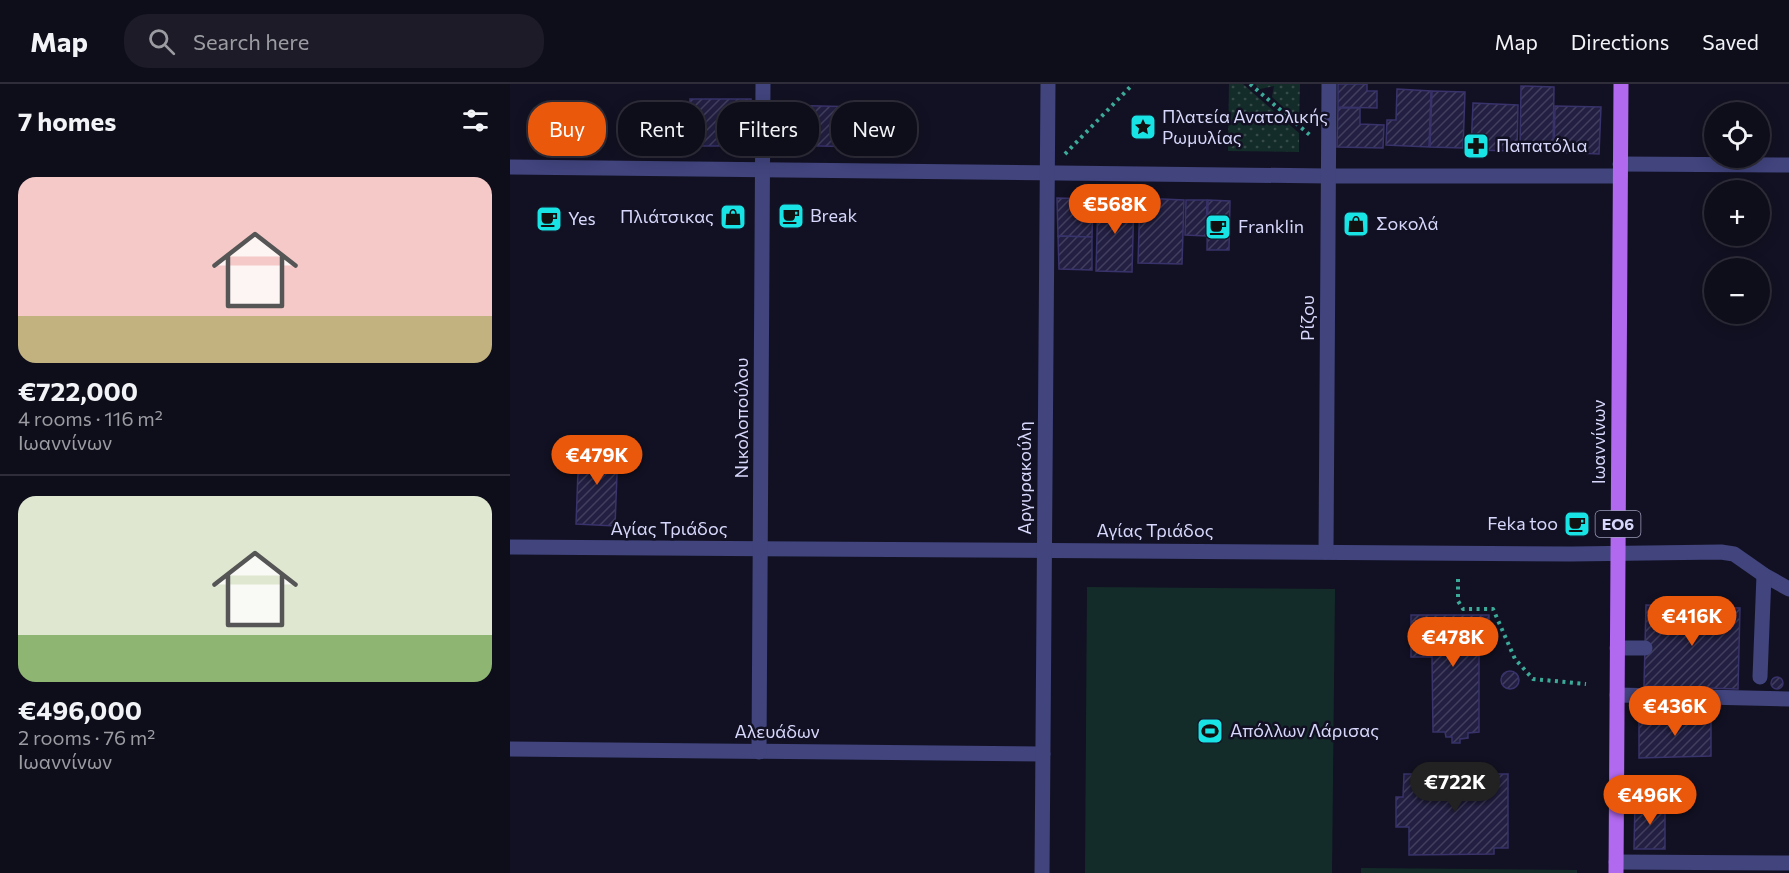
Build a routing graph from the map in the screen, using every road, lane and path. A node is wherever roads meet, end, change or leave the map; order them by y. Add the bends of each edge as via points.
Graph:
1 (763, 84) edge
2 (1048, 84) edge
3 (1133, 84) edge
4 (1250, 84) edge
5 (1329, 84) edge
6 (1621, 84) edge
7 (1328, 151) junction
8 (1789, 165) edge
9 (510, 167) edge
10 (1052, 167) junction
11 (763, 170) junction
12 (1620, 170) junction
13 (1328, 176) junction
14 (510, 547) edge
15 (760, 549) junction
16 (1044, 550) junction
17 (1326, 552) junction
18 (1618, 553) junction
19 (1764, 576) junction
20 (1458, 579) dead end
21 (1789, 589) edge
22 (1617, 648) junction
23 (1645, 648) dead end
24 (1760, 677) dead end
25 (1587, 684) dead end
26 (1617, 694) junction
27 (1789, 699) edge
28 (510, 749) edge
29 (759, 752) junction
30 (1043, 754) junction
31 (1789, 863) edge
32 (1616, 868) edge
33 (1042, 873) edge

1 - 11 street, Νικολοπούλου
2 - 10 street, Αργυρακούλη
3 - 10 path
4 - 7 path
5 - 7 street, Ρίζου
6 - 12 main road, Ιωαννίνων / ΕΟ6
7 - 13 street, Ρίζου
8 - 12 street
9 - 11 street
10 - 11 street
10 - 13 street
10 - 16 street, Αργυρακούλη
11 - 15 street, Νικολοπούλου
12 - 13 street
12 - 18 main road, Ιωαννίνων / ΕΟ6
13 - 17 street, Ρίζου
14 - 15 street, Αγίας Τριάδος
15 - 16 street, Αγίας Τριάδος
15 - 29 street, Νικολοπούλου
16 - 17 street, Αγίας Τριάδος
16 - 30 street, Αργυρακούλη
17 - 18 street, Αγίας Τριάδος
18 - 19 street, Αγίας Τριάδος via 1727,552
18 - 22 main road, Ιωαννίνων / ΕΟ6
19 - 21 street, Αγίας Τριάδος
19 - 24 street
20 - 25 path via 1458,601 1463,609 1493,609 1515,659 1533,679
22 - 23 street
22 - 26 main road, Ιωαννίνων / ΕΟ6
26 - 27 street
26 - 32 main road, Ιωαννίνων / ΕΟ6
28 - 29 street, Αλευάδων
29 - 30 street, Αλευάδων
30 - 33 street, Αργυρακούλη
31 - 32 street

